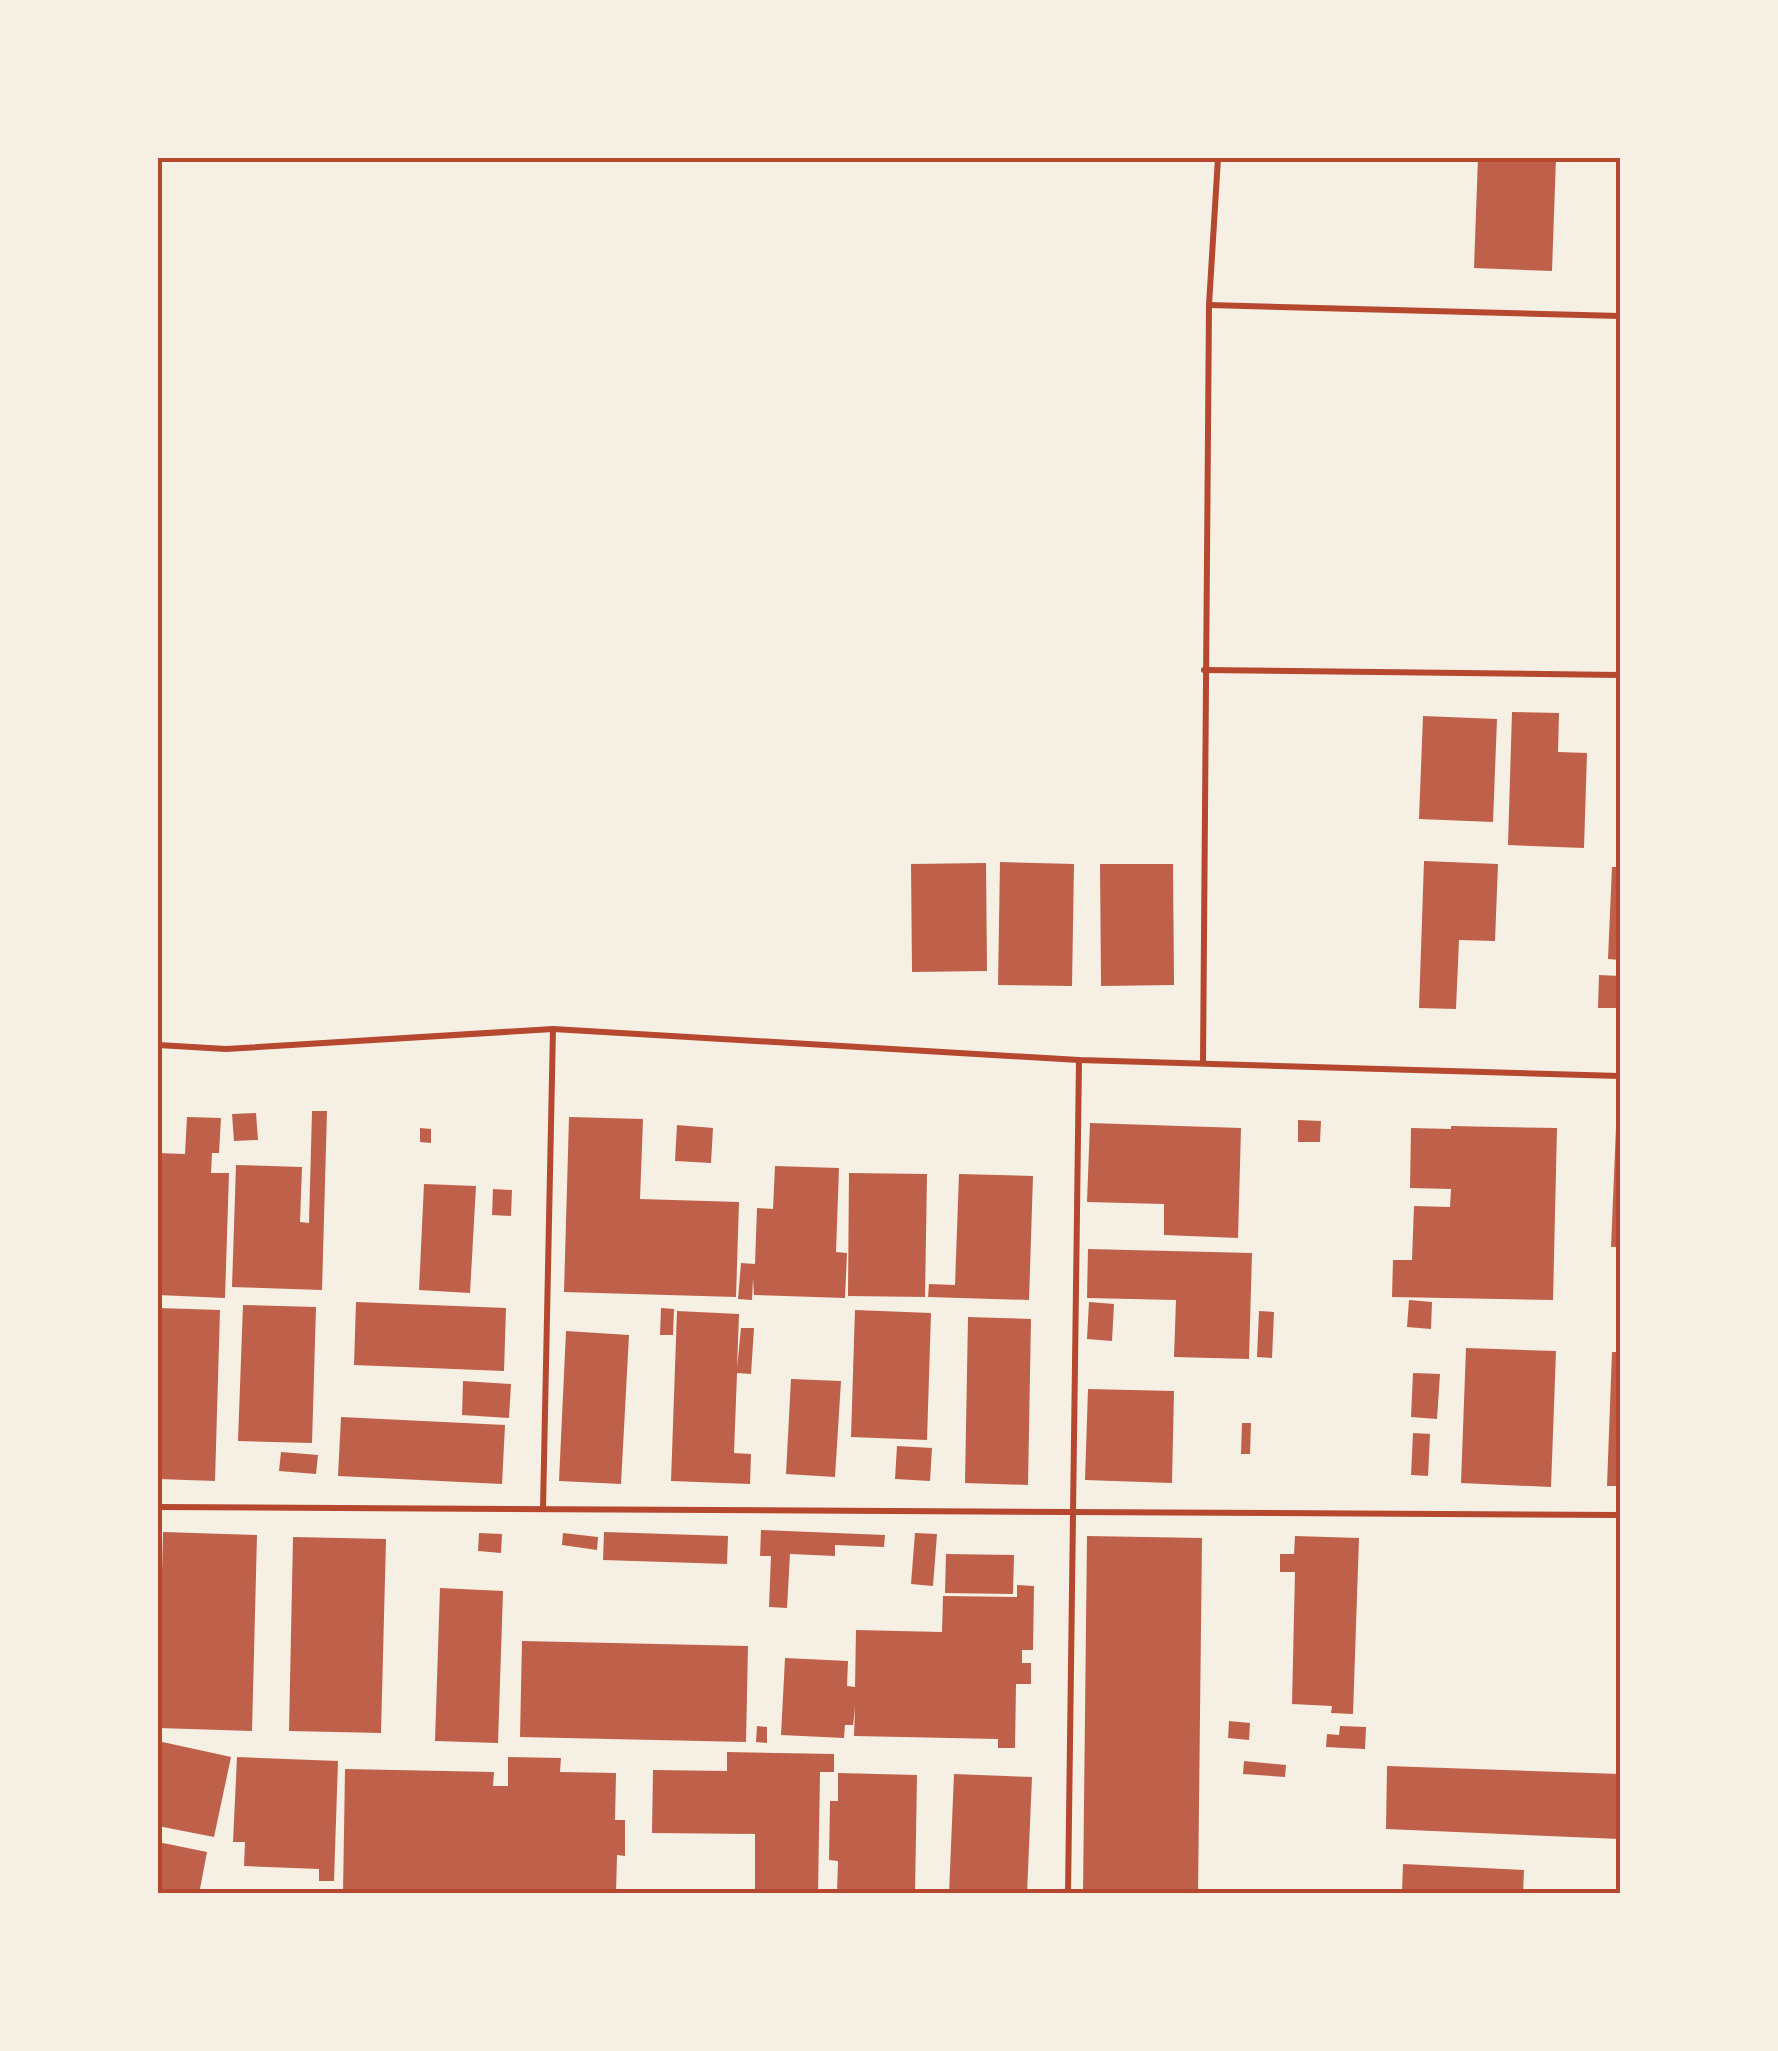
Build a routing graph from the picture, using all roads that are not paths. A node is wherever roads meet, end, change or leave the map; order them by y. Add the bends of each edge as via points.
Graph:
1 (1218, 158) edge
2 (1208, 305) junction
3 (1620, 316) edge
4 (1204, 670) junction
5 (1620, 675) edge
6 (553, 1029) junction
7 (158, 1045) edge
8 (1079, 1060) junction
9 (1203, 1063) junction
10 (1620, 1076) edge
11 (158, 1507) edge
12 (543, 1509) junction
13 (1073, 1512) junction
14 (1620, 1514) edge
15 (1068, 1894) edge

1 - 2 lane
2 - 3 lane
2 - 4 lane
4 - 5 lane
4 - 9 lane
6 - 7 lane via 226,1049
6 - 8 lane
6 - 12 lane
8 - 9 lane
8 - 13 lane
9 - 10 lane
11 - 12 lane
12 - 13 lane
13 - 14 lane
13 - 15 lane

